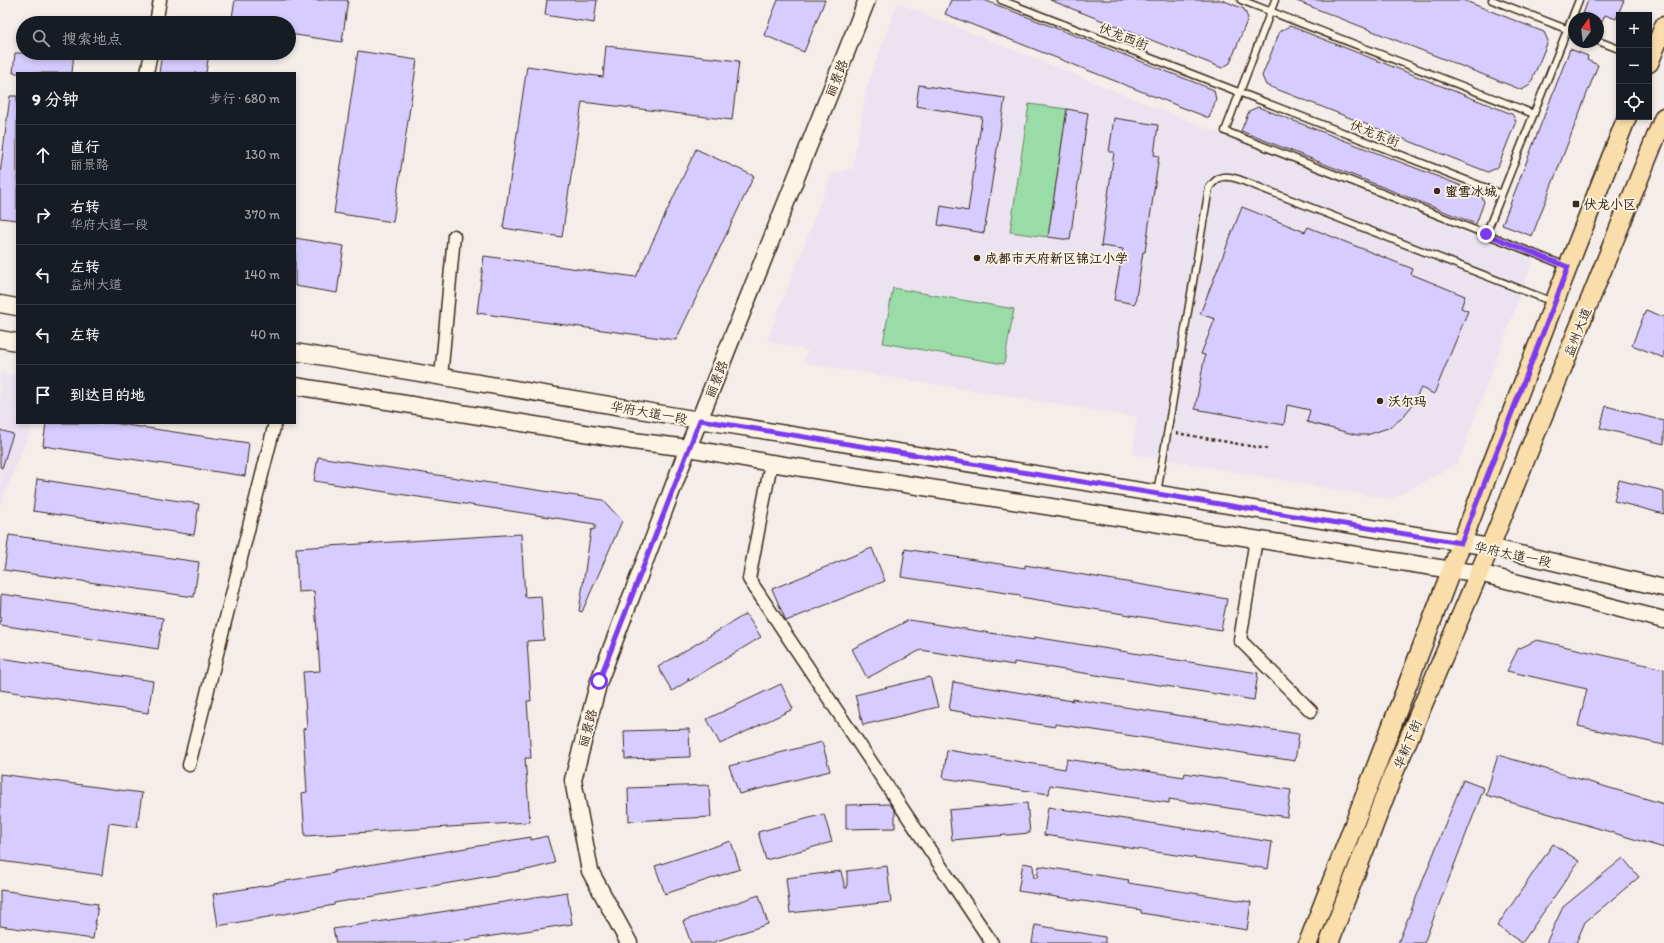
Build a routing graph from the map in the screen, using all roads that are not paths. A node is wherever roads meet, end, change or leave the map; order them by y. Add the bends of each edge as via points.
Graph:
1 (160, 0) edge
2 (867, 0) edge
3 (1002, 0) edge
4 (1241, 0) edge
5 (1274, 0) edge
6 (1492, 0) edge
7 (1579, 0) edge
8 (1270, 11) junction
9 (157, 16) edge
10 (1664, 26) edge
11 (1567, 29) junction
12 (1604, 43) edge
13 (1616, 48) edge
14 (1652, 54) edge
15 (150, 60) edge
16 (147, 72) edge
17 (1239, 92) junction
18 (1534, 114) junction
19 (1664, 117) edge
20 (1626, 120) edge
21 (1502, 194) junction
22 (1486, 234) junction
23 (454, 236) dead end
24 (1568, 267) junction
25 (1555, 302) junction
26 (0, 304) edge
27 (16, 307) edge
28 (0, 339) edge
29 (16, 342) edge
30 (296, 352) edge
31 (441, 377) junction
32 (296, 386) edge
33 (700, 420) junction
34 (275, 424) edge
35 (688, 448) junction
36 (772, 463) junction
37 (1157, 494) junction
38 (1256, 539) junction
39 (1461, 543) junction
40 (1490, 547) junction
41 (1452, 570) junction
42 (1479, 573) junction
43 (1664, 588) edge
44 (1664, 620) edge
45 (1311, 711) dead end
46 (189, 764) dead end
47 (629, 943) edge
48 (992, 943) edge
49 (1308, 943) edge
50 (1328, 943) edge

1 - 9 street
2 - 33 main road, 丽景路
3 - 17 lane, 伏龙西街
4 - 8 lane
5 - 8 lane
6 - 11 lane
7 - 11 lane
8 - 17 lane
8 - 18 lane
10 - 14 main road
11 - 18 lane
12 - 13 lane
15 - 16 street
17 - 21 lane, 伏龙东街
17 - 22 lane via 1224,131
18 - 21 lane
19 - 40 main road, 益州大道
20 - 24 main road
21 - 22 lane
22 - 24 lane
23 - 31 street
24 - 25 main road
25 - 37 lane via 1238,179 1222,177 1215,180 1209,188
25 - 39 main road
26 - 27 main road
28 - 29 main road
30 - 31 main road, 华府大道一段
31 - 33 main road, 华府大道一段
32 - 35 main road
33 - 35 main road, 丽景路
33 - 37 main road, 华府大道一段
34 - 46 street
35 - 36 main road
35 - 47 main road, 丽景路 via 599,681 573,780 590,871
36 - 38 main road
36 - 48 street via 749,579
37 - 39 main road, 华府大道一段
38 - 41 main road
38 - 45 street via 1240,640
39 - 40 main road, 华府大道一段
39 - 41 main road
40 - 42 main road, 华新下街
40 - 43 main road, 华府大道一段
41 - 42 main road
41 - 49 main road
42 - 44 main road
42 - 50 main road, 华新下街 via 1393,775

